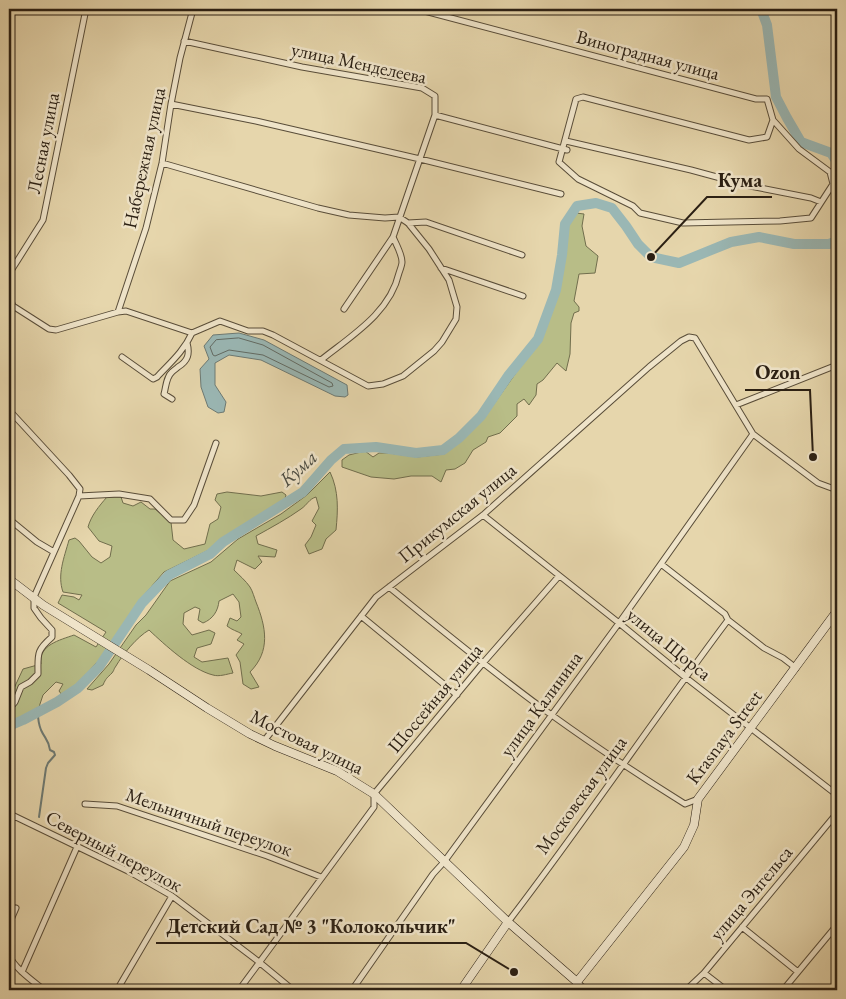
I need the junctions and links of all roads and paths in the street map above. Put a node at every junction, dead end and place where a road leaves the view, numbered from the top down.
1 (86, 9) edge
2 (193, 9) edge
3 (417, 9) edge
4 (184, 41) junction
5 (171, 104) junction
6 (435, 115) junction
7 (773, 120) junction
8 (566, 141) junction
9 (565, 150) junction
10 (420, 159) junction
11 (162, 162) junction
12 (560, 194) dead end
13 (821, 202) junction
14 (399, 217) junction
15 (408, 223) junction
16 (393, 236) junction
17 (522, 255) dead end
18 (441, 268) junction
19 (9, 274) edge
20 (9, 289) edge
21 (523, 296) dead end
22 (344, 308) dead end
23 (118, 312) junction
24 (192, 334) junction
25 (188, 343) junction
26 (122, 357) dead end
27 (321, 360) junction
28 (837, 365) edge
29 (172, 399) dead end
30 (736, 405) junction
31 (9, 410) edge
32 (753, 434) junction
33 (216, 443) dead end
34 (837, 490) edge
35 (79, 496) junction
36 (483, 515) junction
37 (9, 519) edge
38 (54, 552) junction
39 (661, 564) junction
40 (559, 576) junction
41 (9, 578) edge
42 (389, 587) junction
43 (34, 598) junction
44 (837, 611) edge
45 (361, 616) junction
46 (728, 620) junction
47 (619, 623) junction
48 (483, 663) junction
49 (796, 668) junction
50 (685, 677) junction
51 (457, 696) junction
52 (9, 708) edge
53 (552, 715) junction
54 (751, 728) junction
55 (264, 740) junction
56 (623, 765) junction
57 (374, 794) junction
58 (837, 795) edge
59 (698, 799) junction
60 (85, 804) dead end
61 (837, 813) edge
62 (9, 824) edge
63 (77, 847) junction
64 (444, 862) junction
65 (321, 877) junction
66 (172, 896) junction
67 (16, 908) dead end
68 (508, 922) junction
69 (9, 924) edge
70 (837, 925) edge
71 (742, 927) junction
72 (9, 955) edge
73 (259, 962) junction
74 (22, 972) junction
75 (798, 972) junction
76 (704, 973) junction
77 (577, 982) junction
78 (463, 987) edge
79 (44, 990) edge
80 (117, 990) edge
81 (238, 990) edge
82 (293, 990) edge
83 (352, 990) edge
84 (472, 990) edge
85 (586, 990) edge
86 (686, 990) edge
87 (726, 990) edge
88 (783, 990) edge

1 - 19 street, Лесная улица
2 - 4 street, Набережная улица
3 - 7 street, Виноградная улица
4 - 5 street, Набережная улица
4 - 6 street, улица Менделеева
5 - 10 street
5 - 11 street, Набережная улица
6 - 9 street
6 - 10 street
7 - 8 street
7 - 13 street
8 - 9 street
8 - 13 street
9 - 13 street
10 - 12 street
10 - 14 street
11 - 14 street
11 - 23 street, Набережная улица
14 - 15 street
14 - 16 street
15 - 17 street
15 - 18 street
16 - 22 street
16 - 27 street
18 - 21 street
18 - 27 street
20 - 23 street
23 - 24 street
24 - 25 street
24 - 27 street
25 - 26 street
25 - 29 street
28 - 30 street
30 - 32 street
30 - 36 street, Прикумская улица
31 - 35 street
32 - 34 street
32 - 39 street, улица Калинина
33 - 35 street
35 - 38 street
36 - 40 street, улица Щорса
36 - 42 street, Прикумская улица
37 - 38 street
38 - 43 street
39 - 46 street
39 - 47 street, улица Калинина
40 - 47 street, улица Щорса
40 - 48 street, Шоссейная улица
41 - 43 main road, Мостовая улица
42 - 45 street, Прикумская улица
42 - 48 street
43 - 52 street
43 - 55 main road, Мостовая улица
44 - 49 main road, Krasnaya Street
45 - 51 street
45 - 55 street, Прикумская улица
46 - 49 street
46 - 50 street, Московская улица
47 - 50 street, улица Щорса
47 - 53 street, улица Калинина
48 - 51 street, Шоссейная улица
48 - 53 street
49 - 54 main road, Krasnaya Street
50 - 54 street, улица Щорса
50 - 56 street, Московская улица
51 - 57 street, Шоссейная улица
53 - 56 street
53 - 64 street, улица Калинина
54 - 58 street, улица Щорса
54 - 59 main road, Krasnaya Street
55 - 57 main road, Мостовая улица
56 - 59 street
56 - 68 street, Московская улица
57 - 64 main road, Мостовая улица
57 - 65 street, Шоссейная улица
59 - 77 main road, Krasnaya Street
60 - 65 street, Мельничный переулок
61 - 71 street, улица Энгельса
62 - 63 street, Северный переулок
63 - 66 street, Северный переулок
63 - 74 street
64 - 68 main road, Мостовая улица
64 - 83 street, улица Калинина
65 - 73 street, Шоссейная улица
66 - 73 street, Северный переулок
66 - 80 street
67 - 69 street
68 - 77 main road, Мостовая улица
68 - 78 main road, Московская улица
70 - 75 street
71 - 75 street
71 - 76 street, улица Энгельса
72 - 74 street
73 - 81 street, Шоссейная улица
73 - 82 street, Северный переулок
74 - 79 street
75 - 88 street
76 - 86 street, улица Энгельса
76 - 87 street
77 - 85 street, Мостовая улица
78 - 84 street

